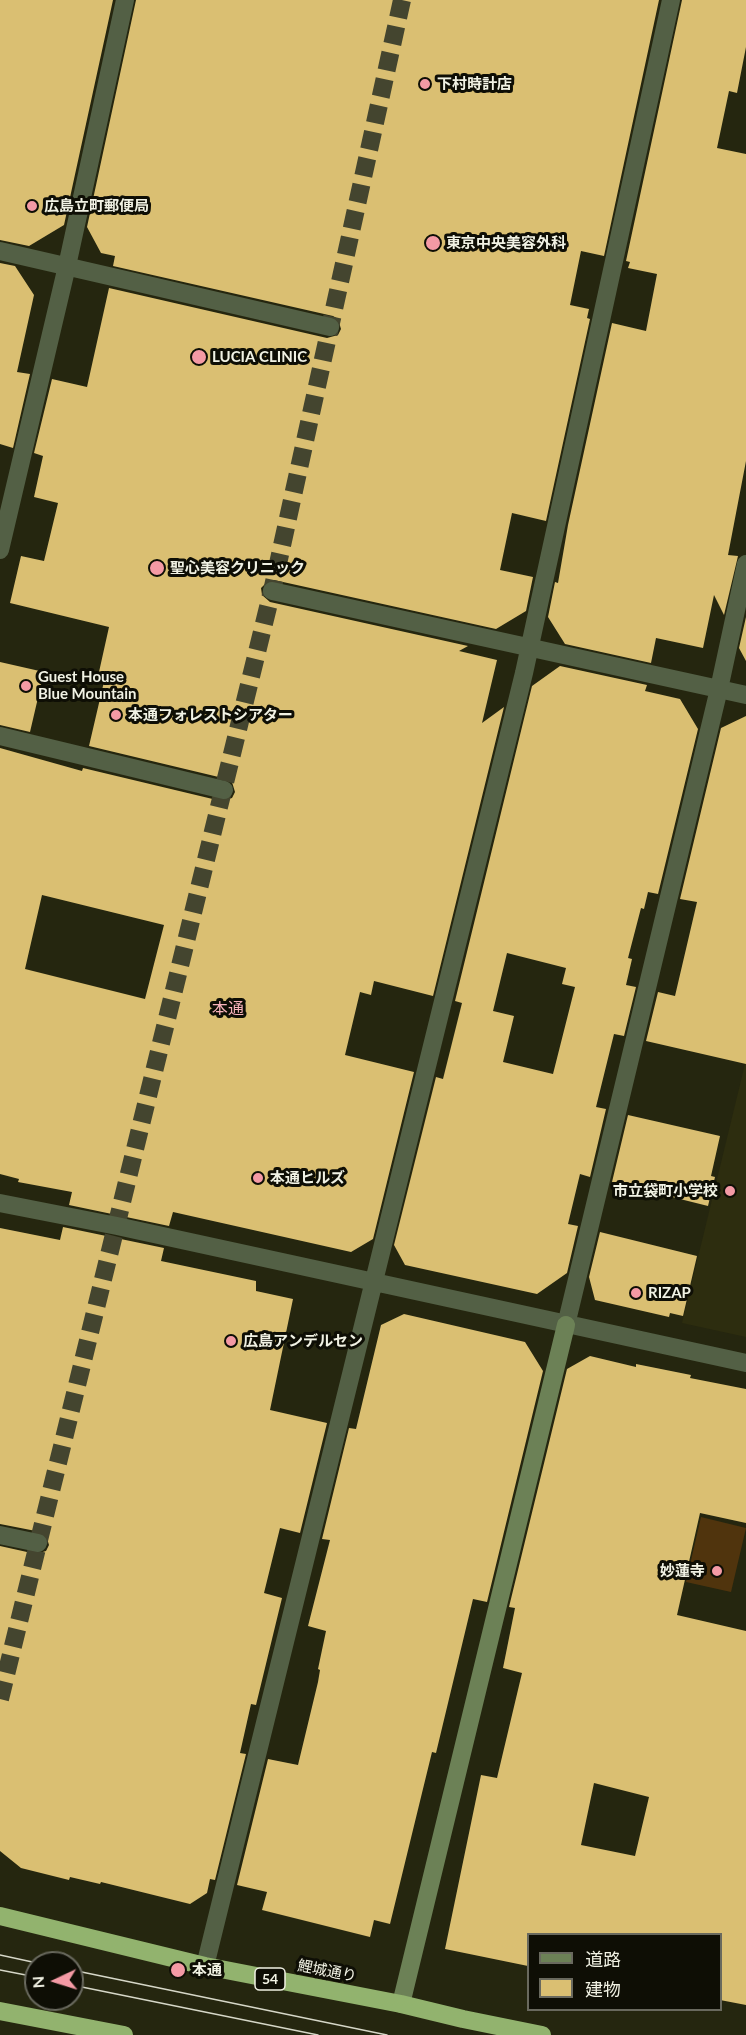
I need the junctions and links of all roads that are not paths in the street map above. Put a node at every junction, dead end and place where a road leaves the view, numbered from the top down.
1 (125, 0) edge
2 (671, 0) edge
3 (0, 251) edge
4 (67, 266) junction
5 (330, 327) dead end
6 (7, 487) edge
7 (0, 550) edge
8 (746, 564) edge
9 (272, 591) dead end
10 (530, 647) junction
11 (719, 689) junction
12 (746, 695) edge
13 (0, 736) edge
14 (224, 790) dead end
15 (0, 1203) edge
16 (374, 1283) junction
17 (566, 1324) junction
18 (746, 1363) edge
19 (0, 1535) edge
20 (38, 1543) dead end
21 (0, 1916) edge
22 (205, 1966) junction
23 (401, 2004) junction
24 (0, 2011) edge
25 (124, 2035) edge
26 (542, 2035) edge

1 - 4 street
2 - 10 street
3 - 4 street
4 - 5 street
4 - 6 street
6 - 7 street
8 - 11 street
9 - 10 street
10 - 11 street
10 - 16 street
11 - 12 street
11 - 17 street
13 - 14 street
15 - 16 street
16 - 17 street
16 - 22 street
17 - 18 street
17 - 23 street
19 - 20 street
21 - 22 highway, 鯉城通り / 54
22 - 23 highway, 鯉城通り / 54
23 - 26 highway, 鯉城通り / 54
24 - 25 highway

